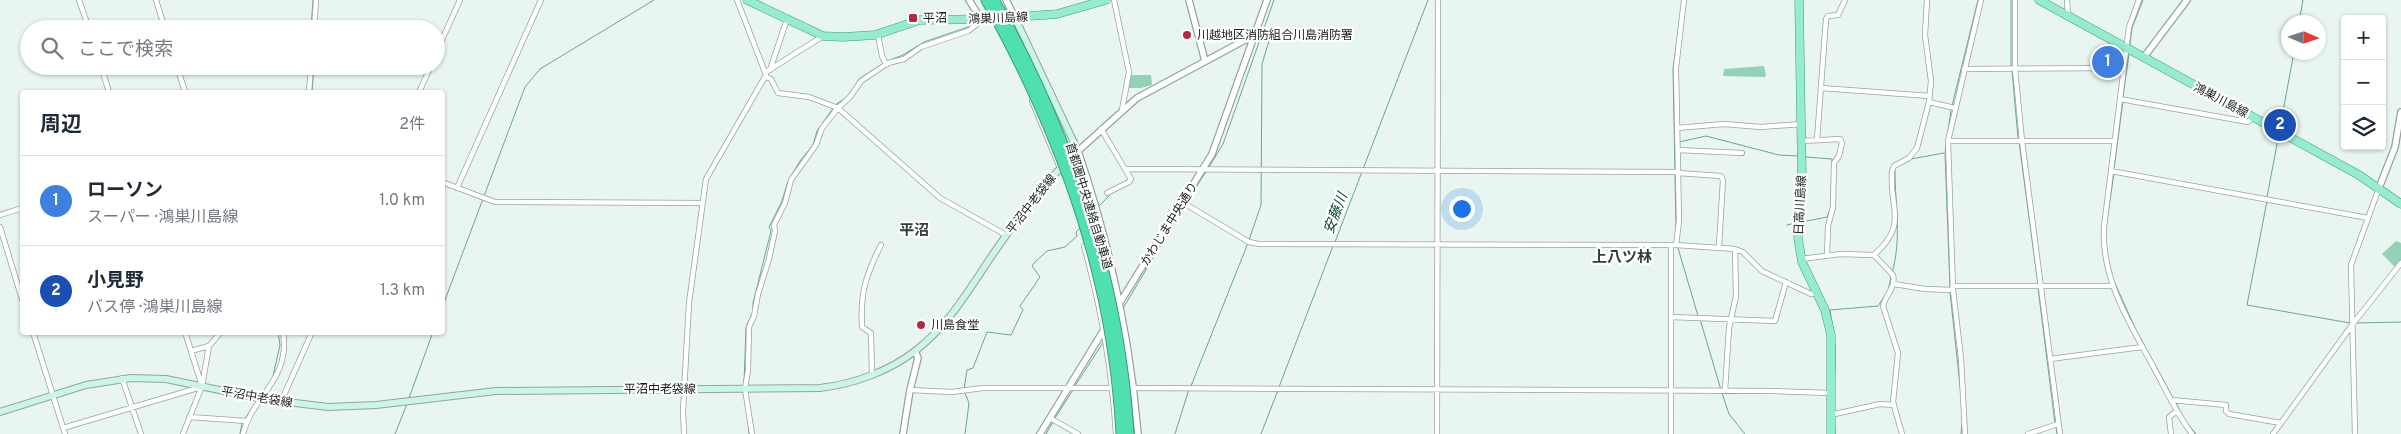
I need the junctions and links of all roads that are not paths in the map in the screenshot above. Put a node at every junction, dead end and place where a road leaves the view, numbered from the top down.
1 (79, 0) edge
2 (156, 0) edge
3 (316, 0) edge
4 (460, 0) edge
5 (540, 0) edge
6 (737, 0) edge
7 (747, 0) edge
8 (970, 0) edge
9 (986, 0) edge
10 (994, 0) edge
11 (1006, 0) edge
12 (1106, 0) edge
13 (1114, 0) edge
14 (1189, 0) edge
15 (1266, 0) edge
16 (1438, 0) edge
17 (1684, 0) edge
18 (1799, 0) edge
19 (1845, 0) edge
20 (1927, 0) edge
21 (1981, 0) edge
22 (2015, 0) edge
23 (2039, 0) edge
24 (2068, 0) edge
25 (2139, 0) edge
26 (2187, 0) edge
27 (1086, 3) edge
28 (996, 10) junction
29 (2068, 15) junction
30 (1015, 18) junction
31 (787, 19) junction
32 (979, 19) junction
33 (86, 20) edge
34 (162, 20) edge
35 (315, 20) edge
36 (445, 34) edge
37 (878, 34) junction
38 (823, 36) junction
39 (1254, 39) junction
40 (2127, 48) junction
41 (2144, 58) junction
42 (1206, 61) junction
43 (885, 64) junction
44 (2124, 68) junction
45 (1964, 69) junction
46 (2015, 69) junction
47 (767, 73) junction
48 (104, 75) edge
49 (180, 75) edge
50 (310, 75) edge
51 (427, 75) edge
52 (1821, 88) junction
53 (108, 90) edge
54 (184, 90) edge
55 (308, 90) edge
56 (420, 90) edge
57 (1051, 92) junction
58 (1930, 96) junction
59 (2120, 100) junction
60 (1929, 102) junction
61 (838, 108) junction
62 (1955, 108) junction
63 (1122, 110) junction
64 (2401, 112) edge
65 (2253, 117) junction
66 (1802, 124) junction
67 (1677, 128) junction
68 (1101, 129) junction
69 (1816, 140) junction
70 (1802, 141) junction
71 (1948, 141) junction
72 (2022, 141) junction
73 (2115, 141) junction
74 (2398, 148) edge
75 (1678, 150) junction
76 (1078, 151) junction
77 (1742, 153) dead end
78 (1060, 168) junction
79 (1126, 169) junction
80 (1202, 170) junction
81 (1438, 171) junction
82 (2111, 171) junction
83 (1678, 172) junction
84 (445, 183) edge
85 (457, 188) junction
86 (2379, 188) junction
87 (1108, 193) dead end
88 (1182, 202) junction
89 (702, 203) junction
90 (2401, 204) edge
91 (20, 209) edge
92 (0, 215) edge
93 (2368, 218) junction
94 (0, 226) edge
95 (1006, 236) junction
96 (1104, 242) junction
97 (881, 245) dead end
98 (1438, 245) junction
99 (1674, 245) junction
100 (1719, 246) junction
101 (1735, 249) junction
102 (1827, 255) junction
103 (1874, 255) junction
104 (1801, 258) junction
105 (2401, 263) edge
106 (1786, 282) junction
107 (1894, 284) junction
108 (2040, 285) junction
109 (2113, 286) junction
110 (1953, 288) junction
111 (20, 292) edge
112 (1817, 294) junction
113 (1120, 303) junction
114 (1671, 317) junction
115 (1731, 318) junction
116 (2352, 325) junction
117 (1102, 332) junction
118 (34, 335) edge
119 (186, 335) edge
120 (218, 335) edge
121 (283, 335) edge
122 (311, 335) edge
123 (209, 346) junction
124 (2142, 347) junction
125 (190, 351) junction
126 (915, 351) junction
127 (2050, 359) junction
128 (872, 375) junction
129 (122, 378) junction
130 (202, 386) junction
131 (1068, 388) junction
132 (1112, 388) junction
133 (1133, 388) junction
134 (685, 389) junction
135 (745, 389) junction
136 (910, 390) junction
137 (1437, 390) junction
138 (1671, 390) junction
139 (1725, 391) junction
140 (1830, 394) junction
141 (52, 395) junction
142 (263, 399) junction
143 (2171, 400) junction
144 (281, 402) junction
145 (1894, 405) junction
146 (132, 406) junction
147 (2178, 411) junction
148 (0, 412) edge
149 (1830, 415) junction
150 (189, 417) junction
151 (1050, 418) junction
152 (247, 421) junction
153 (2281, 423) junction
154 (2058, 424) junction
155 (63, 428) junction
156 (65, 434) edge
157 (141, 434) edge
158 (183, 434) edge
159 (244, 434) edge
160 (684, 434) edge
161 (752, 434) edge
162 (903, 434) edge
163 (1040, 434) edge
164 (1078, 434) edge
165 (1116, 434) edge
166 (1121, 434) edge
167 (1129, 434) edge
168 (1138, 434) edge
169 (1437, 434) edge
170 (1671, 434) edge
171 (1831, 434) edge
172 (1902, 434) edge
173 (1965, 434) edge
174 (2028, 434) edge
175 (2060, 434) edge
176 (2171, 434) edge
177 (2192, 434) edge
178 (2273, 434) edge
179 (2355, 434) edge

1 - 33 street
2 - 34 street
3 - 35 street
4 - 36 street
5 - 85 street
6 - 47 street
7 - 31 main road, 鴻巣川島線
8 - 32 street
9 - 28 highway, 首都圏中央連絡自動車道
10 - 28 highway, 首都圏中央連絡自動車道
11 - 30 street
12 - 27 main road, 鴻巣川島線
13 - 63 street
14 - 42 street
15 - 39 street, かわじま中央通り
16 - 81 street
17 - 67 street
18 - 66 main road, 日高川島線
19 - 52 street
20 - 58 street
21 - 45 street
22 - 46 street
23 - 29 main road, 鴻巣川島線
24 - 29 street
25 - 40 street
26 - 41 street
27 - 30 main road, 鴻巣川島線
28 - 166 highway, 首都圏中央連絡自動車道, bridge
28 - 167 highway, 首都圏中央連絡自動車道, bridge
29 - 40 main road, 鴻巣川島線
30 - 32 main road, 鴻巣川島線
30 - 57 main road
31 - 38 main road, 鴻巣川島線
31 - 47 street
32 - 37 main road, 鴻巣川島線
32 - 43 street
37 - 38 main road, 鴻巣川島線
37 - 43 street
38 - 47 street
39 - 42 street
39 - 80 street, かわじま中央通り
40 - 41 main road, 鴻巣川島線
40 - 44 street
41 - 65 main road, 鴻巣川島線
42 - 63 street
43 - 61 street
44 - 46 street
44 - 59 street
45 - 46 street
45 - 62 street
46 - 72 street
47 - 61 street
47 - 89 street
48 - 53 street
49 - 54 street
50 - 55 street
51 - 56 street
52 - 58 street
52 - 69 street
57 - 76 main road
57 - 78 street
58 - 60 street
59 - 65 street
59 - 73 street
60 - 62 street
60 - 103 street
61 - 95 street
61 - 135 street
62 - 71 street
63 - 68 street
64 - 74 street
65 - 86 main road, 鴻巣川島線
66 - 67 street
66 - 70 main road, 日高川島線
67 - 75 street
68 - 76 street
68 - 79 street
69 - 70 street
69 - 102 street
70 - 104 main road, 日高川島線
71 - 72 street
71 - 110 street
72 - 73 street
72 - 108 street
73 - 82 street
74 - 86 street
75 - 77 street
75 - 83 street
76 - 78 main road, 平沼中老袋線
76 - 96 street
78 - 95 main road, 平沼中老袋線
79 - 80 street
79 - 87 street
80 - 81 street
80 - 88 street, かわじま中央通り
81 - 83 street
81 - 98 street
82 - 93 street
82 - 109 street
83 - 99 street
83 - 100 street
84 - 85 street
85 - 89 street
86 - 90 main road, 鴻巣川島線
86 - 93 street
88 - 98 street
88 - 113 street, かわじま中央通り
89 - 134 street
91 - 92 street
93 - 116 street
94 - 111 street
95 - 126 main road, 平沼中老袋線
96 - 113 street
96 - 117 street
97 - 128 street
98 - 99 street
98 - 137 street
99 - 100 street
99 - 114 street
100 - 101 street
101 - 106 street
101 - 115 street
102 - 103 street
102 - 104 street
103 - 107 street
104 - 112 main road, 日高川島線
105 - 116 street
106 - 112 street
106 - 115 street
107 - 110 street
107 - 145 street
108 - 109 street
108 - 110 street
108 - 127 street
109 - 124 street
110 - 173 street
112 - 140 main road, 日高川島線
113 - 117 street, かわじま中央通り
113 - 133 street
114 - 115 street
114 - 138 street
115 - 139 street
116 - 153 street
116 - 179 street
117 - 131 street, かわじま中央通り
117 - 132 street
118 - 141 street
119 - 125 street
120 - 123 street
121 - 142 street
122 - 144 street
123 - 125 street
123 - 130 street
124 - 127 street
124 - 143 street
125 - 130 street
126 - 128 main road, 平沼中老袋線
126 - 136 street
127 - 154 street
128 - 135 main road, 平沼中老袋線
129 - 130 main road, 平沼中老袋線
129 - 141 main road, 平沼中老袋線
129 - 146 street
130 - 142 main road, 平沼中老袋線
130 - 146 street
130 - 150 street
131 - 132 street
131 - 136 street
131 - 151 street, かわじま中央通り
132 - 165 street
133 - 137 street
133 - 168 street
134 - 135 main road, 平沼中老袋線
134 - 144 main road, 平沼中老袋線
134 - 160 street
135 - 161 street
136 - 162 street
137 - 138 street
137 - 169 street
138 - 139 street
138 - 170 street
139 - 140 street
140 - 149 main road, 日高川島線
141 - 148 main road, 平沼中老袋線
141 - 155 street
142 - 144 main road, 平沼中老袋線
142 - 152 street
143 - 147 street
143 - 153 street
145 - 149 street
145 - 172 street
146 - 155 street
146 - 157 street
147 - 176 street
147 - 177 street
149 - 171 main road, 日高川島線
150 - 152 street
150 - 158 street
151 - 163 street, かわじま中央通り
151 - 164 street
152 - 159 street
153 - 178 street
154 - 174 street
154 - 175 street
155 - 156 street

